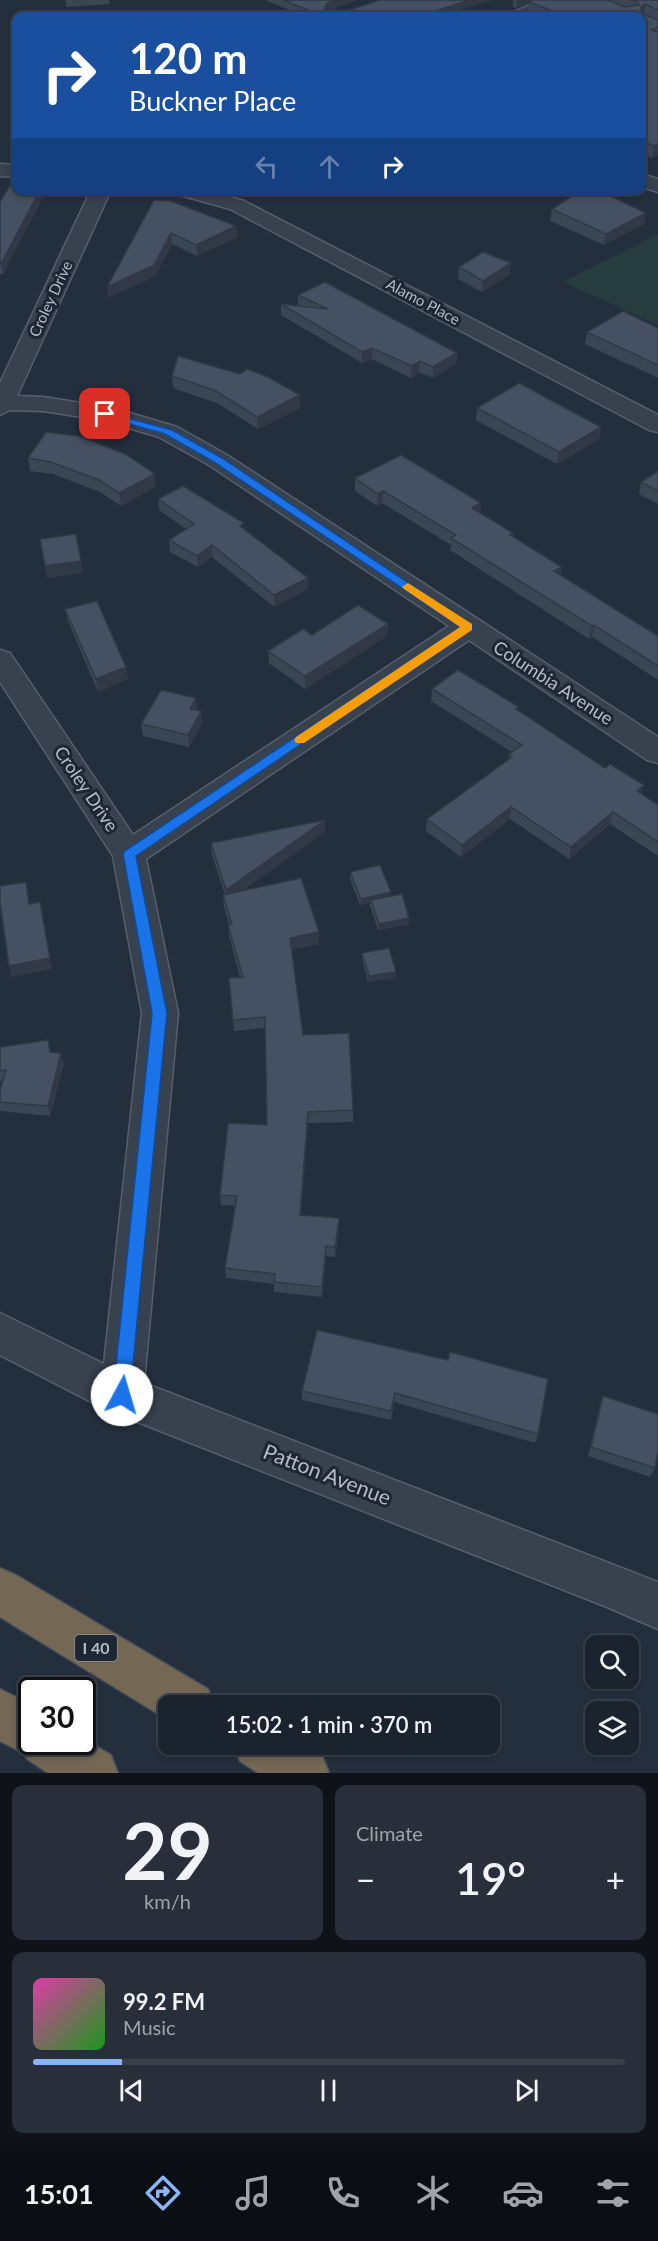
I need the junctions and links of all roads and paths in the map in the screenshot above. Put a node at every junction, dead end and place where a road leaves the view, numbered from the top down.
1 (551, 0) edge
2 (518, 12) edge
3 (99, 195) edge
4 (201, 195) edge
5 (1, 406) edge
6 (658, 425) edge
7 (468, 627) junction
8 (0, 660) edge
9 (658, 752) edge
10 (129, 854) junction
11 (0, 1333) edge
12 (122, 1395) junction
13 (0, 1592) edge
14 (658, 1606) edge
15 (173, 1695) edge
16 (0, 1713) edge
17 (18, 1724) edge
18 (65, 1755) edge
19 (275, 1755) edge
20 (93, 1773) edge
21 (304, 1773) edge

1 - 2 lane
3 - 5 street, Croley Drive
4 - 6 street, Alamo Place
5 - 7 street, Columbia Avenue
7 - 9 street, Columbia Avenue
7 - 10 street
8 - 10 street, Croley Drive
10 - 12 street, Croley Drive
11 - 12 street, Patton Avenue
12 - 14 street, Patton Avenue
13 - 15 highway, I 40
16 - 17 highway
18 - 20 highway
19 - 21 highway

